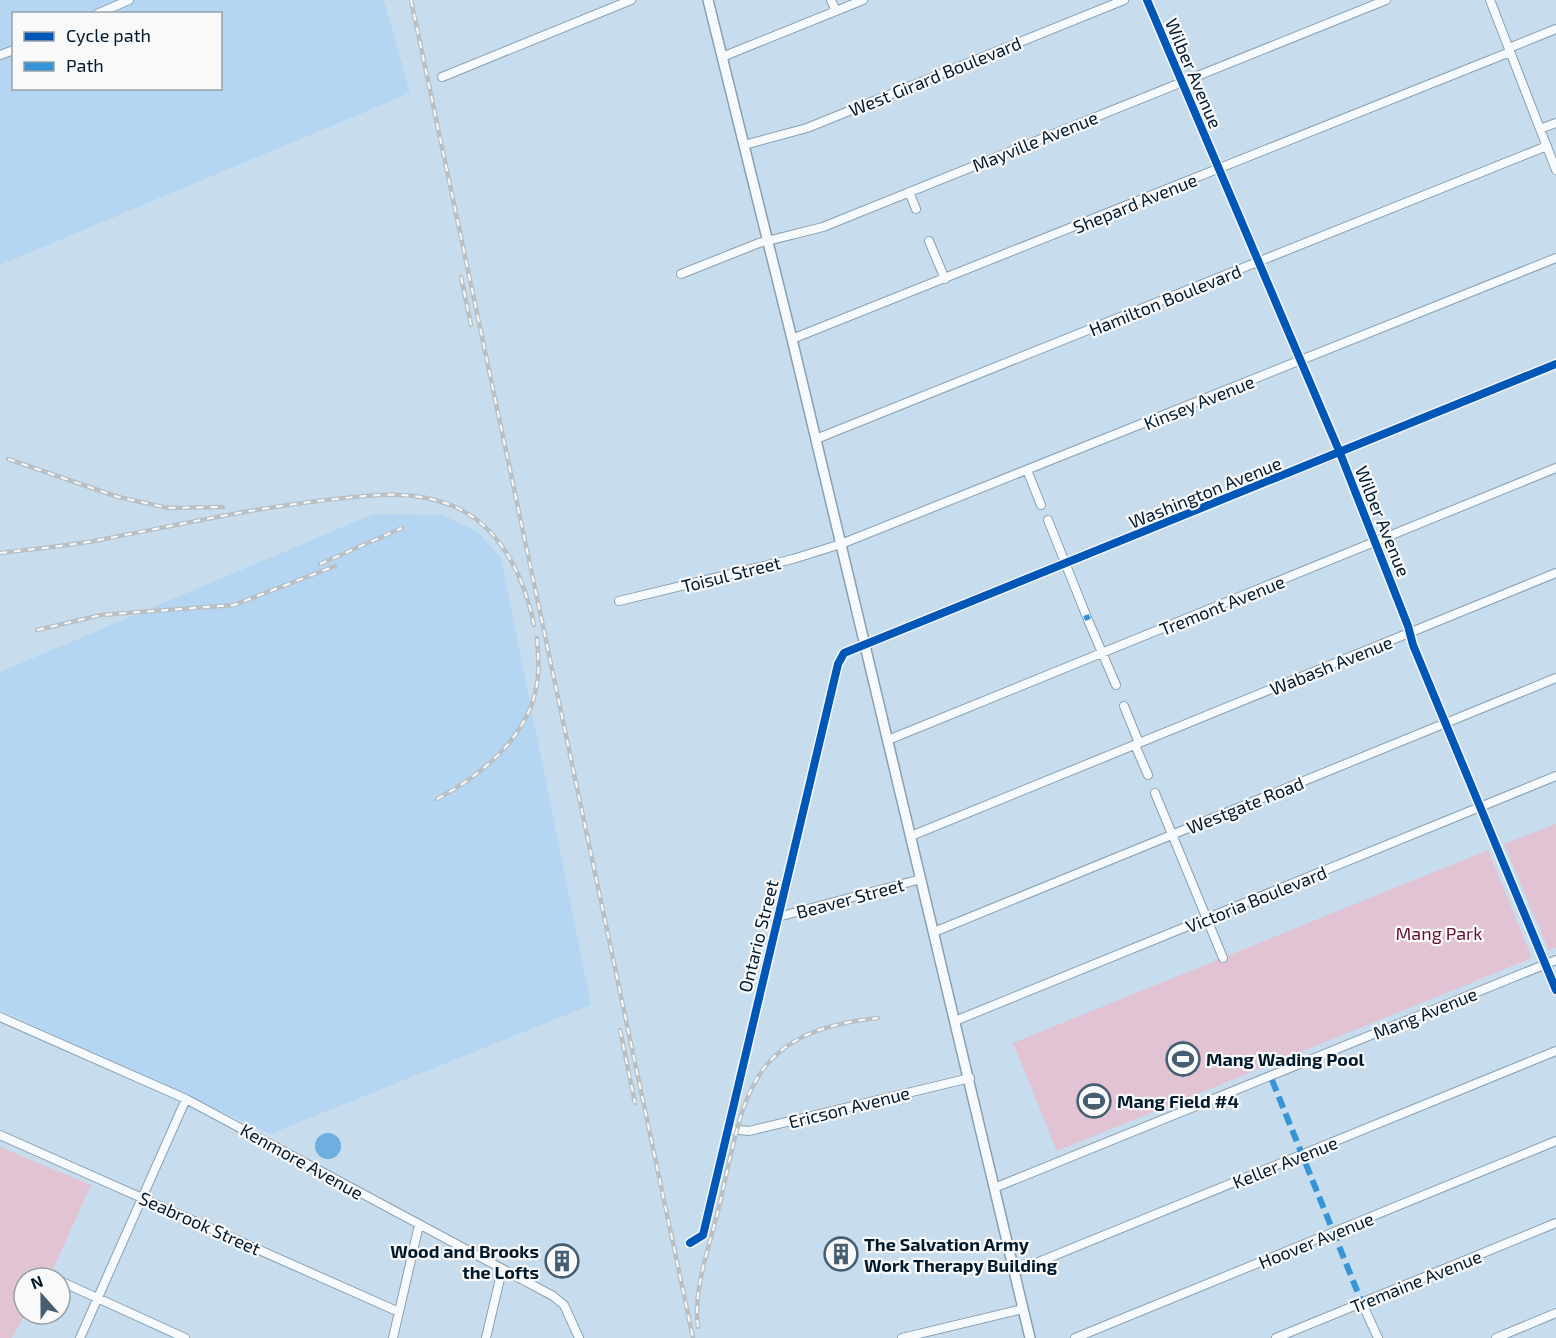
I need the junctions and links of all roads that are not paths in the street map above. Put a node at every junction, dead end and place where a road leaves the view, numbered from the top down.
1 (129, 0) edge
2 (631, 0) edge
3 (708, 0) edge
4 (831, 0) edge
5 (863, 0) edge
6 (1124, 0) edge
7 (1147, 0) edge
8 (1386, 0) edge
9 (1490, 0) edge
10 (836, 11) junction
11 (102, 12) edge
12 (1556, 29) edge
13 (1510, 50) junction
14 (722, 57) junction
15 (442, 77) dead end
16 (1181, 82) junction
17 (1556, 123) edge
18 (1540, 129) junction
19 (744, 145) junction
20 (1547, 146) junction
21 (1219, 169) junction
22 (1556, 170) edge
23 (909, 192) junction
24 (916, 209) dead end
25 (768, 241) junction
26 (929, 241) dead end
27 (1556, 258) edge
28 (1258, 262) junction
29 (681, 274) dead end
30 (945, 279) junction
31 (792, 339) junction
32 (1300, 361) junction
33 (1556, 364) edge
34 (816, 439) junction
35 (1340, 453) junction
36 (1556, 468) edge
37 (1027, 470) junction
38 (1041, 505) dead end
39 (1048, 520) dead end
40 (1375, 543) junction
41 (842, 544) junction
42 (1066, 564) junction
43 (1556, 573) edge
44 (619, 601) dead end
45 (1410, 633) junction
46 (866, 645) junction
47 (1103, 653) junction
48 (1556, 678) edge
49 (1116, 685) dead end
50 (1124, 706) dead end
51 (1445, 723) junction
52 (888, 740) junction
53 (1137, 744) junction
54 (1148, 775) dead end
55 (1556, 777) edge
56 (1155, 793) dead end
57 (1480, 808) junction
58 (1173, 835) junction
59 (911, 836) junction
60 (921, 879) junction
61 (778, 917) junction
62 (1207, 919) junction
63 (934, 932) junction
64 (1223, 958) dead end
65 (1556, 960) edge
66 (1545, 964) junction
67 (1556, 990) edge
68 (0, 1017) edge
69 (956, 1021) junction
70 (1556, 1051) edge
71 (970, 1078) junction
72 (186, 1099) junction
73 (728, 1129) junction
74 (0, 1135) edge
75 (1556, 1142) edge
76 (994, 1188) junction
77 (143, 1198) junction
78 (1556, 1223) edge
79 (418, 1225) junction
80 (690, 1243) dead end
81 (502, 1270) junction
82 (1014, 1272) junction
83 (72, 1286) edge
84 (98, 1298) junction
85 (1362, 1303) junction
86 (1023, 1309) junction
87 (399, 1312) junction
88 (1556, 1313) edge
89 (80, 1338) edge
90 (185, 1338) edge
91 (393, 1338) edge
92 (486, 1338) edge
93 (579, 1338) edge
94 (902, 1338) edge
95 (1030, 1338) edge
96 (1075, 1338) edge
97 (1276, 1338) edge
98 (1378, 1338) edge
99 (1496, 1338) edge

1 - 11 street
2 - 15 street
3 - 14 main road
4 - 10 street
5 - 10 street
6 - 19 street, West Girard Boulevard
7 - 16 street, Wilber Avenue
8 - 16 street, Mayville Avenue
9 - 13 street
10 - 14 street
12 - 13 street, Shepard Avenue
13 - 18 street
13 - 21 street, Shepard Avenue
14 - 19 main road
16 - 21 street, Wilber Avenue
16 - 23 street, Mayville Avenue
17 - 18 street
18 - 20 street
19 - 25 main road
20 - 22 street
20 - 28 street, Hamilton Boulevard
21 - 28 street, Wilber Avenue
21 - 30 street, Shepard Avenue
23 - 24 street
23 - 25 street, Mayville Avenue
25 - 29 street, Mayville Avenue
25 - 31 main road
26 - 30 street
27 - 32 street, Kinsey Avenue
28 - 32 street, Wilber Avenue
28 - 34 street, Hamilton Boulevard
30 - 31 street, Shepard Avenue
31 - 34 main road
32 - 35 street, Wilber Avenue
32 - 37 street, Kinsey Avenue
33 - 35 street, Washington Avenue
34 - 41 main road
35 - 40 street, Wilber Avenue
35 - 42 street, Washington Avenue
36 - 40 street, Tremont Avenue
37 - 38 street
37 - 41 street, Kinsey Avenue
39 - 42 street
40 - 45 street, Wilber Avenue
40 - 47 street, Tremont Avenue
41 - 44 street, Toisul Street
41 - 46 main road
42 - 46 street, Washington Avenue
42 - 47 street
43 - 45 street, Wabash Avenue
45 - 51 street, Wilber Avenue
45 - 53 street, Wabash Avenue
46 - 52 main road
46 - 61 street, Ontario Street
47 - 49 street
47 - 52 street, Tremont Avenue
48 - 51 street, Westgate Road
50 - 53 street
51 - 57 street, Wilber Avenue
51 - 58 street, Westgate Road
52 - 59 main road
53 - 54 street
53 - 59 street, Wabash Avenue
55 - 57 street, Victoria Boulevard
56 - 58 street
57 - 62 street, Victoria Boulevard
57 - 66 street, Wilber Avenue
58 - 62 street
58 - 63 street, Westgate Road
59 - 60 main road
60 - 61 street, Beaver Street
60 - 63 main road
61 - 73 street, Ontario Street
62 - 64 street
62 - 69 street, Victoria Boulevard
63 - 69 main road
65 - 66 street, Mang Avenue
66 - 67 street, Wilber Avenue
66 - 76 street, Mang Avenue
68 - 72 street, Kenmore Avenue
69 - 71 main road
70 - 82 street, Keller Avenue
71 - 73 street, Ericson Avenue
71 - 76 main road
72 - 77 street
72 - 79 street, Kenmore Avenue
73 - 80 street, Ontario Street
74 - 77 street, Seabrook Street
75 - 96 street, Hoover Avenue
76 - 82 main road
77 - 84 street
77 - 87 street, Seabrook Street
78 - 85 street, Tremaine Avenue
79 - 81 street, Kenmore Avenue
79 - 87 street
81 - 92 street
81 - 93 street, Kenmore Avenue
82 - 86 main road
83 - 84 street
84 - 89 street
84 - 90 street
85 - 97 street, Tremaine Avenue
85 - 98 street
86 - 94 street
86 - 95 main road
87 - 91 street
88 - 99 street

